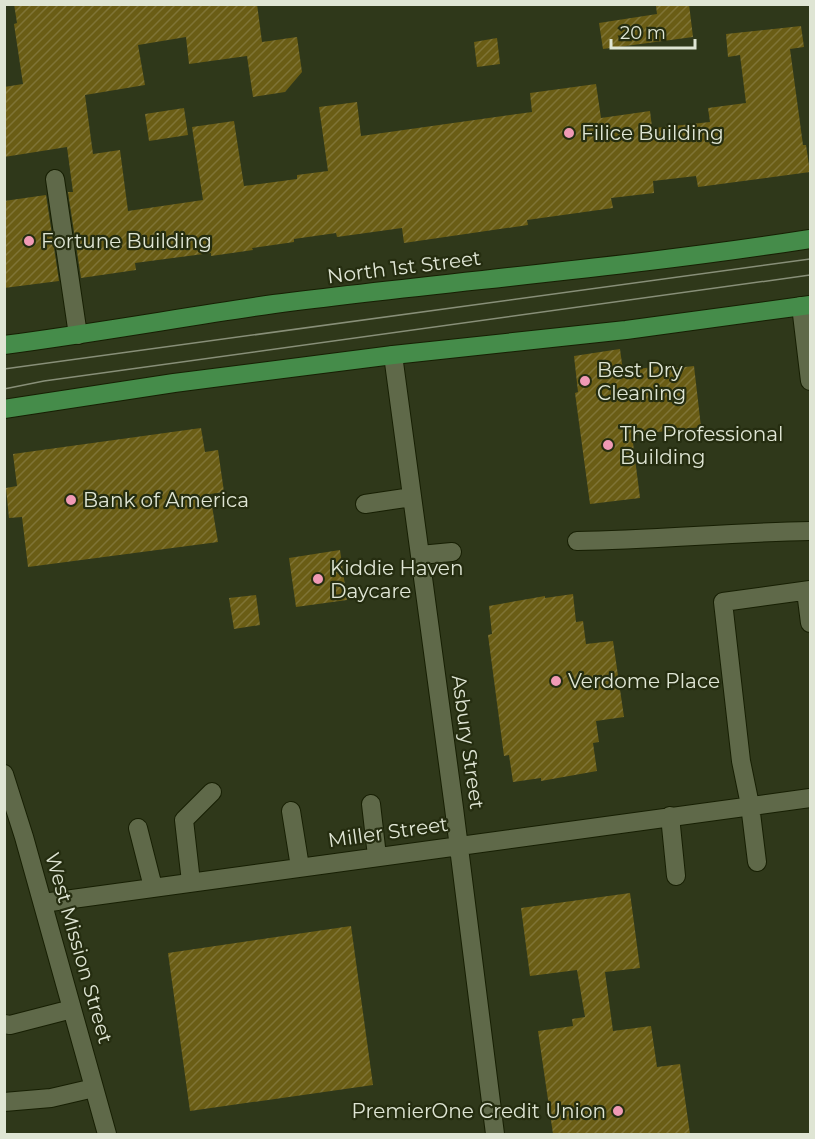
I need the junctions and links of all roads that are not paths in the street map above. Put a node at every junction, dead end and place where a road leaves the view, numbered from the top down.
1 (55, 179) dead end
2 (810, 239) edge
3 (806, 305) edge
4 (78, 336) junction
5 (4, 345) edge
6 (393, 355) junction
7 (810, 381) edge
8 (4, 409) edge
9 (412, 497) junction
10 (365, 504) dead end
11 (810, 531) edge
12 (577, 541) dead end
13 (452, 552) dead end
14 (420, 555) junction
15 (808, 590) edge
16 (810, 623) edge
17 (4, 774) edge
18 (212, 792) dead end
19 (810, 798) edge
20 (371, 804) dead end
21 (750, 806) junction
22 (291, 811) dead end
23 (670, 816) junction
24 (138, 828) dead end
25 (459, 845) junction
26 (377, 856) junction
27 (757, 862) dead end
28 (300, 867) junction
29 (676, 876) dead end
30 (191, 882) junction
31 (153, 887) junction
32 (43, 903) junction
33 (72, 1009) junction
34 (4, 1024) edge
35 (94, 1088) junction
36 (4, 1102) edge
37 (107, 1134) edge
38 (495, 1134) edge

1 - 4 street
2 - 4 main road, North 1st Street
3 - 6 main road
3 - 7 street
4 - 5 main road, North 1st Street
6 - 8 main road
6 - 9 street, Asbury Street
9 - 10 street
9 - 14 street, Asbury Street
11 - 12 street
13 - 14 street
14 - 25 street, Asbury Street
15 - 16 street
15 - 21 street
17 - 32 street, West Mission Street
18 - 30 street
19 - 21 street, Miller Street
20 - 26 street
21 - 23 street, Miller Street
21 - 27 street
22 - 28 street
23 - 25 street, Miller Street
23 - 29 street
24 - 31 street
25 - 26 street, Miller Street
25 - 38 street, Asbury Street
26 - 28 street, Miller Street
28 - 30 street, Miller Street
30 - 31 street, Miller Street
31 - 32 street, Miller Street
32 - 33 street, West Mission Street
33 - 34 street
33 - 35 street, West Mission Street
35 - 36 street
35 - 37 street, West Mission Street

